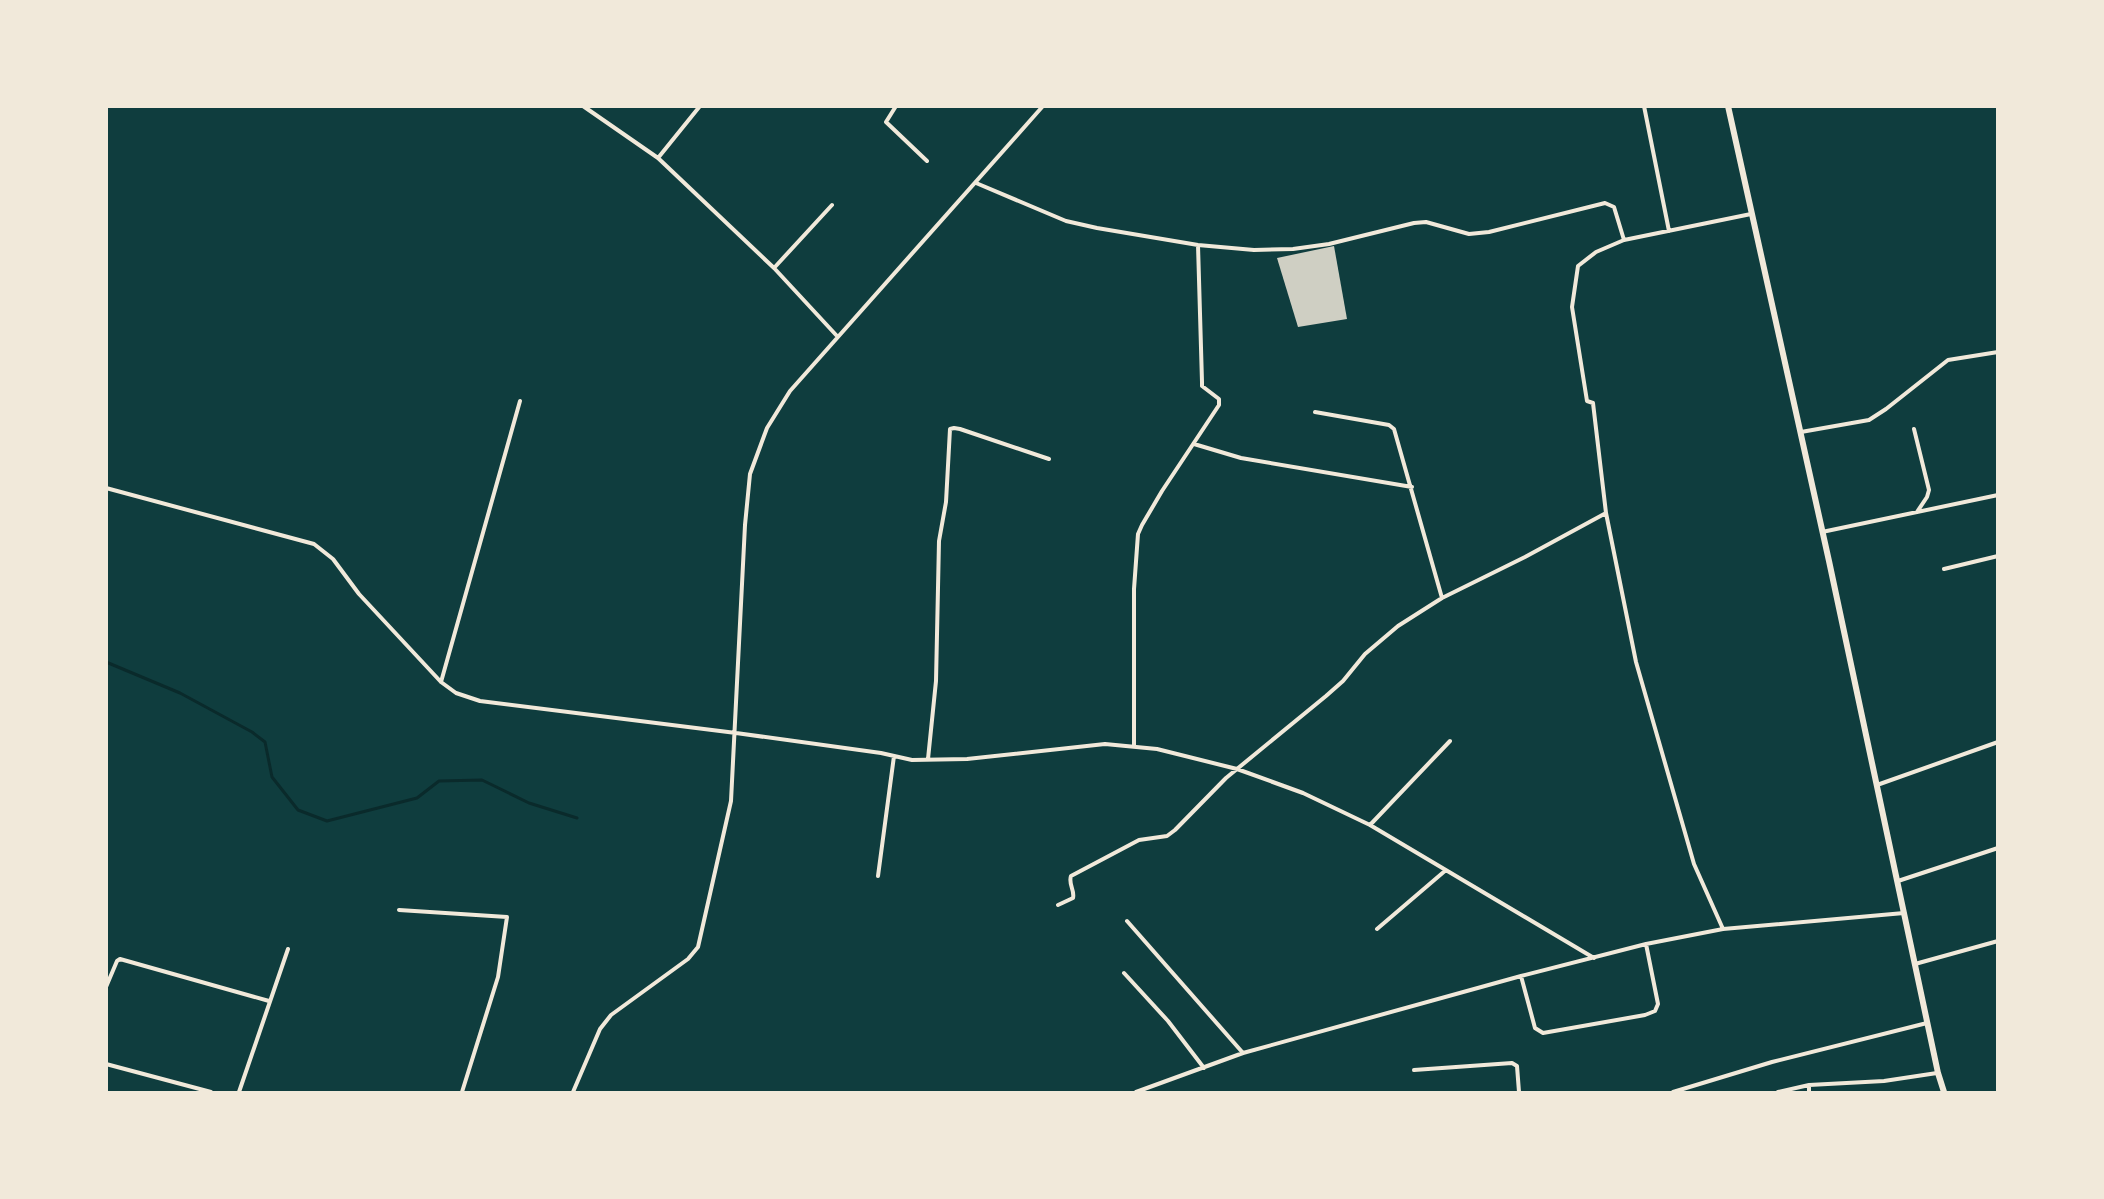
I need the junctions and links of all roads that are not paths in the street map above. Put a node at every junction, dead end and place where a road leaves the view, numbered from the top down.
1 (583, 106) edge
2 (700, 106) edge
3 (897, 106) edge
4 (1043, 106) edge
5 (1644, 106) edge
6 (1728, 106) edge
7 (658, 158) junction
8 (927, 161) dead end
9 (976, 183) junction
10 (832, 205) dead end
11 (1751, 214) junction
12 (1669, 231) junction
13 (1624, 240) junction
14 (1198, 245) junction
15 (774, 268) junction
16 (837, 336) junction
17 (1998, 352) edge
18 (520, 401) dead end
19 (1315, 412) dead end
20 (1914, 429) dead end
21 (1800, 432) junction
22 (1194, 444) junction
23 (1049, 459) dead end
24 (1412, 487) junction
25 (106, 488) edge
26 (1998, 495) edge
27 (1917, 512) junction
28 (1606, 513) junction
29 (1821, 532) junction
30 (1998, 556) edge
31 (1944, 569) dead end
32 (1442, 598) junction
33 (441, 682) junction
34 (736, 733) junction
35 (1450, 741) dead end
36 (1998, 742) edge
37 (1134, 746) junction
38 (894, 756) junction
39 (928, 759) junction
40 (1237, 769) junction
41 (1876, 786) junction
42 (1370, 825) junction
43 (1998, 849) edge
44 (1446, 870) junction
45 (878, 876) dead end
46 (1898, 881) junction
47 (1058, 905) dead end
48 (399, 910) dead end
49 (1904, 913) junction
50 (1126, 921) dead end
51 (1377, 929) dead end
52 (1723, 929) junction
53 (1998, 941) edge
54 (1646, 944) junction
55 (288, 949) dead end
56 (1594, 958) junction
57 (1916, 964) junction
58 (1125, 973) dead end
59 (1521, 976) junction
60 (106, 987) edge
61 (269, 1001) junction
62 (1928, 1023) junction
63 (1244, 1053) junction
64 (106, 1064) edge
65 (1204, 1068) junction
66 (1414, 1070) dead end
67 (1938, 1073) junction
68 (1809, 1085) junction
69 (211, 1092) edge
70 (239, 1092) edge
71 (462, 1092) edge
72 (573, 1092) edge
73 (1136, 1092) edge
74 (1519, 1092) edge
75 (1673, 1092) edge
76 (1778, 1092) edge
77 (1809, 1092) edge
78 (1944, 1092) edge

1 - 7 street
2 - 7 street
3 - 8 street
4 - 9 street
5 - 12 street
6 - 11 highway
7 - 15 street
9 - 14 street
9 - 16 street
10 - 15 street
11 - 12 street
11 - 21 highway
12 - 13 street
13 - 14 street
13 - 28 street
14 - 22 street
15 - 16 street
16 - 34 street
17 - 21 street
18 - 33 street
19 - 24 street
20 - 27 street
21 - 29 highway
22 - 24 street
22 - 37 street
23 - 39 street
24 - 32 street
25 - 33 street
26 - 27 street
27 - 29 street
28 - 32 street
28 - 52 street
29 - 41 highway
30 - 31 street
32 - 40 street
33 - 34 street
34 - 38 street
34 - 72 street
35 - 42 street
36 - 41 street
37 - 39 street
37 - 40 street
38 - 39 street
38 - 45 street
40 - 42 street
40 - 47 street
41 - 46 highway
42 - 44 street
43 - 46 street
44 - 51 street
44 - 56 street
46 - 49 highway
48 - 71 street
49 - 52 street
49 - 57 highway
50 - 63 street
52 - 54 street
53 - 57 street
54 - 56 street
54 - 59 street
55 - 61 street
56 - 59 street
57 - 62 highway
58 - 65 street
59 - 63 street
60 - 61 street
61 - 70 street
62 - 67 highway
62 - 75 street
63 - 65 street
64 - 69 street
65 - 73 street
66 - 74 street
67 - 68 street
67 - 78 highway
68 - 76 street
68 - 77 street

